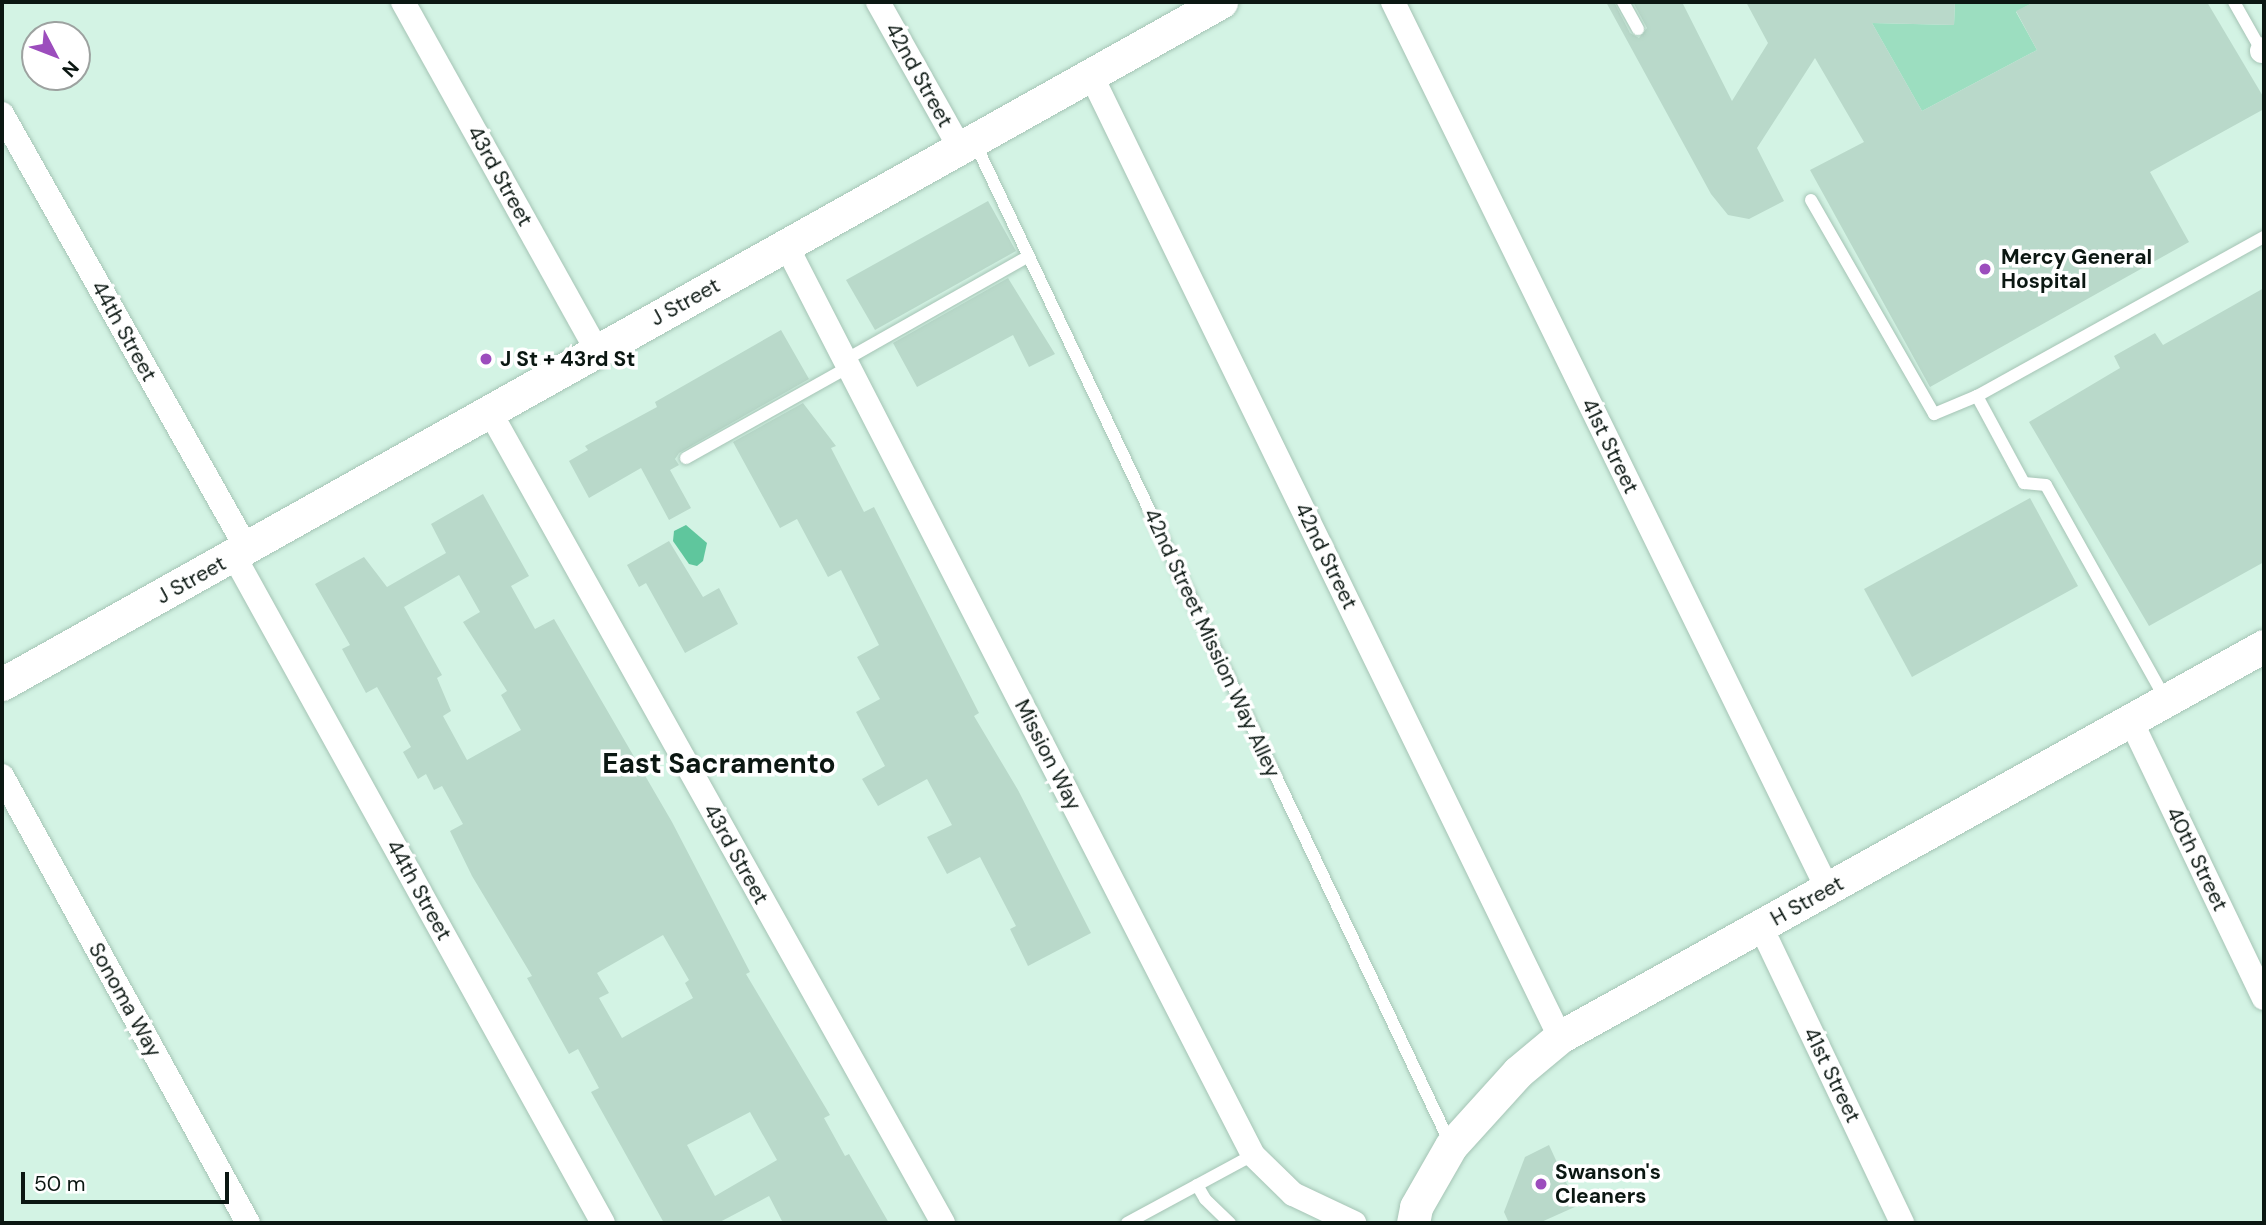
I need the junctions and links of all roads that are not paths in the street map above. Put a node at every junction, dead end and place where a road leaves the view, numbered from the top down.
1 (403, 2) edge
2 (878, 2) edge
3 (1221, 2) edge
4 (1392, 2) edge
5 (1623, 2) edge
6 (2234, 2) edge
7 (1638, 29) dead end
8 (2264, 52) edge
9 (1091, 75) junction
10 (2, 114) edge
11 (967, 144) junction
12 (1811, 200) dead end
13 (2264, 237) edge
14 (786, 245) junction
15 (1029, 256) junction
16 (597, 351) junction
17 (847, 363) junction
18 (1977, 396) junction
19 (490, 412) junction
20 (686, 458) dead end
21 (240, 552) junction
22 (2264, 646) edge
23 (2, 684) edge
24 (2167, 701) junction
25 (2131, 721) junction
26 (2, 776) edge
27 (1828, 890) junction
28 (1761, 927) junction
29 (2264, 998) edge
30 (1560, 1037) junction
31 (1451, 1146) junction
32 (1253, 1155) junction
33 (1197, 1185) junction
34 (248, 1223) edge
35 (603, 1223) edge
36 (943, 1223) edge
37 (1126, 1223) edge
38 (1230, 1223) edge
39 (1354, 1223) edge
40 (1413, 1223) edge
41 (1902, 1223) edge

1 - 16 street, 43rd Street
2 - 11 street, 42nd Street
3 - 9 main road, J Street
4 - 27 street, 41st Street
5 - 7 lane
6 - 8 lane
9 - 11 main road, J Street
9 - 30 street, 42nd Street
10 - 21 street, 44th Street
11 - 14 main road, J Street
11 - 15 lane, 42nd Street Mission Way Alley
12 - 18 lane
13 - 18 lane
14 - 16 main road, J Street
14 - 17 street, Mission Way
15 - 17 lane
15 - 31 lane, 42nd Street Mission Way Alley
16 - 19 main road, J Street
17 - 20 lane
17 - 32 street, Mission Way
18 - 24 lane
19 - 21 main road, J Street
19 - 36 street, 43rd Street
21 - 23 main road, J Street
21 - 35 street, 44th Street
22 - 24 main road, H Street
24 - 25 main road, H Street
25 - 27 main road, H Street
25 - 29 street, 40th Street
26 - 34 street, Sonoma Way
27 - 28 main road, H Street
28 - 30 main road, H Street
28 - 41 street, 41st Street
30 - 31 main road, H Street
31 - 40 main road, H Street
32 - 33 lane
32 - 39 street, Mission Way
33 - 37 lane
33 - 38 lane

